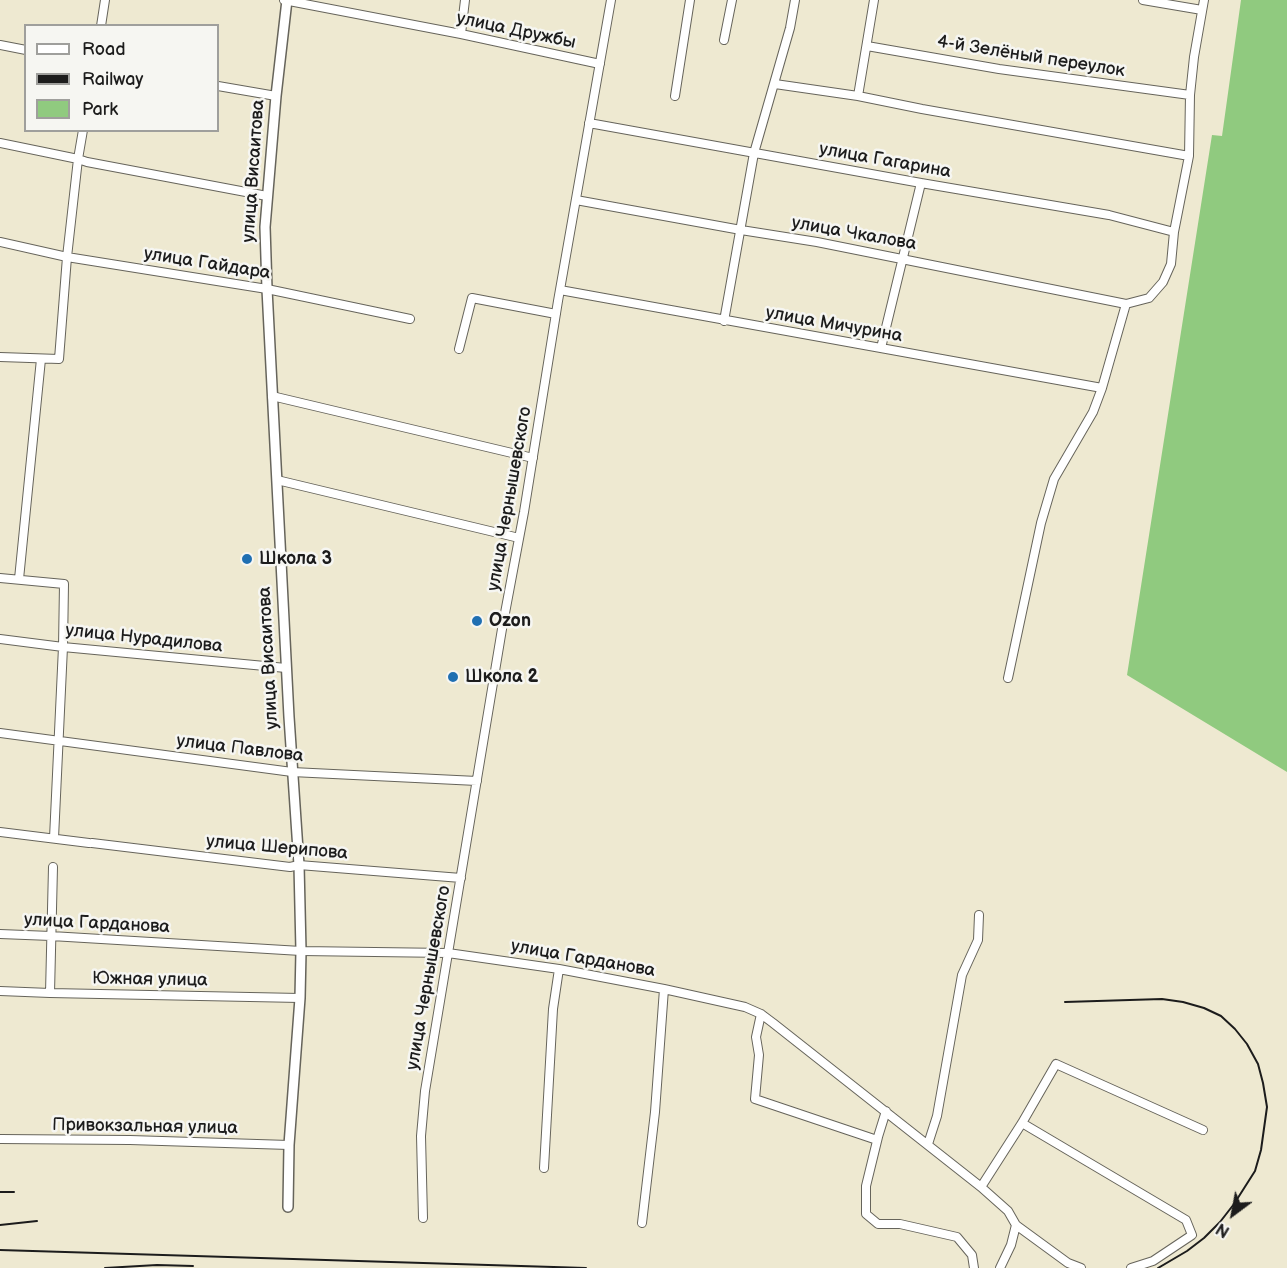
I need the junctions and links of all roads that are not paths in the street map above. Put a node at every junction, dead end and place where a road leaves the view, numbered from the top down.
1 (105, 0) edge
2 (286, 0) edge
3 (465, 0) edge
4 (611, 0) edge
5 (690, 0) edge
6 (732, 0) edge
7 (795, 0) edge
8 (874, 0) edge
9 (1143, 0) edge
10 (1204, 0) edge
11 (1202, 10) junction
12 (101, 24) edge
13 (461, 34) junction
14 (724, 40) dead end
15 (0, 45) edge
16 (867, 46) junction
17 (24, 50) edge
18 (600, 64) junction
19 (775, 84) junction
20 (219, 86) edge
21 (1190, 95) junction
22 (276, 96) junction
23 (675, 96) dead end
24 (858, 96) junction
25 (589, 123) junction
26 (83, 132) edge
27 (0, 142) edge
28 (754, 153) junction
29 (1190, 156) junction
30 (78, 159) junction
31 (921, 183) junction
32 (267, 196) junction
33 (576, 200) junction
34 (741, 230) junction
35 (1174, 232) junction
36 (0, 242) edge
37 (68, 257) junction
38 (902, 258) junction
39 (267, 289) junction
40 (560, 291) junction
41 (1126, 304) junction
42 (556, 314) junction
43 (410, 319) dead end
44 (724, 321) junction
45 (881, 348) junction
46 (459, 349) dead end
47 (0, 357) edge
48 (41, 359) junction
49 (1102, 388) junction
50 (273, 396) junction
51 (533, 458) junction
52 (277, 480) junction
53 (519, 538) junction
54 (0, 578) edge
55 (19, 579) junction
56 (0, 639) edge
57 (63, 647) junction
58 (286, 668) junction
59 (1008, 678) dead end
60 (0, 733) edge
61 (58, 740) junction
62 (292, 772) junction
63 (477, 781) junction
64 (0, 832) edge
65 (54, 838) junction
66 (299, 865) junction
67 (54, 867) dead end
68 (461, 878) junction
69 (979, 915) dead end
70 (0, 934) edge
71 (51, 936) junction
72 (301, 951) junction
73 (448, 953) junction
74 (559, 969) junction
75 (664, 988) junction
76 (0, 991) edge
77 (50, 993) junction
78 (300, 998) junction
79 (760, 1014) junction
80 (886, 1111) junction
81 (1022, 1124) junction
82 (1203, 1130) dead end
83 (878, 1137) junction
84 (0, 1139) edge
85 (928, 1144) junction
86 (289, 1145) junction
87 (544, 1168) dead end
88 (981, 1187) junction
89 (288, 1207) dead end
90 (423, 1218) dead end
91 (642, 1223) dead end
92 (1016, 1225) junction
93 (974, 1268) edge
94 (1000, 1268) edge
95 (1081, 1268) edge
96 (1131, 1268) edge

1 - 12 street
2 - 13 street, улица Дружбы
2 - 22 street, улица Висаитова
3 - 13 street
4 - 18 street, улица Чернышевского
5 - 23 street
6 - 14 street
7 - 19 street
8 - 16 street
9 - 11 street
10 - 11 street
11 - 21 street
13 - 18 street, улица Дружбы
15 - 17 street
16 - 21 street, 4-й Зелёный переулок
16 - 24 street
18 - 25 street, улица Чернышевского
19 - 24 street
19 - 28 street
20 - 22 street
21 - 29 street
22 - 32 street, улица Висаитова
24 - 29 street
25 - 28 street, улица Гагарина
25 - 33 street, улица Чернышевского
26 - 30 street
27 - 30 street
28 - 31 street, улица Гагарина
28 - 34 street
29 - 35 street
30 - 32 street
30 - 37 street
31 - 35 street, улица Гагарина
31 - 38 street
32 - 39 street, улица Висаитова
33 - 34 street, улица Чкалова
33 - 40 street, улица Чернышевского
34 - 38 street, улица Чкалова
34 - 44 street
35 - 41 street
36 - 37 street, улица Гайдара
37 - 39 street, улица Гайдара
37 - 48 street
38 - 41 street, улица Чкалова
38 - 45 street
39 - 43 street, улица Гайдара
39 - 50 street, улица Висаитова
40 - 42 street, улица Чернышевского
40 - 44 street, улица Мичурина
41 - 49 street
42 - 46 street
42 - 51 street, улица Чернышевского
44 - 45 street, улица Мичурина
45 - 49 street, улица Мичурина
47 - 48 street
48 - 55 street
49 - 59 street
50 - 51 street
50 - 52 street, улица Висаитова
51 - 53 street, улица Чернышевского
52 - 53 street
52 - 58 street, улица Висаитова
53 - 63 street, улица Чернышевского
54 - 55 street
55 - 57 street
56 - 57 street, улица Нурадилова
57 - 58 street, улица Нурадилова
57 - 61 street
58 - 62 street, улица Висаитова
60 - 61 street, улица Павлова
61 - 62 street, улица Павлова
61 - 65 street
62 - 63 street, улица Павлова
62 - 66 street, улица Висаитова
63 - 68 street, улица Чернышевского
64 - 65 street, улица Шерипова
65 - 66 street, улица Шерипова
66 - 68 street, улица Шерипова
66 - 72 street, улица Висаитова
67 - 71 street
68 - 73 street, улица Чернышевского
69 - 85 street
70 - 71 street, улица Гарданова
71 - 72 street, улица Гарданова
71 - 77 street
72 - 73 street, улица Гарданова
72 - 78 street, улица Висаитова
73 - 74 street, улица Гарданова
73 - 90 street, улица Чернышевского
74 - 75 street, улица Гарданова
74 - 87 street
75 - 79 street, улица Гарданова
75 - 91 street
76 - 77 street, Южная улица
77 - 78 street, Южная улица
78 - 86 street, улица Висаитова
79 - 80 street, улица Гарданова
79 - 83 street
80 - 83 street
80 - 85 street, улица Гарданова
81 - 82 street
81 - 88 street
81 - 96 street
83 - 93 street
84 - 86 street, Привокзальная улица
85 - 88 street, улица Гарданова
86 - 89 street, улица Висаитова
88 - 92 street, улица Гарданова
92 - 94 street
92 - 95 street, улица Гарданова

